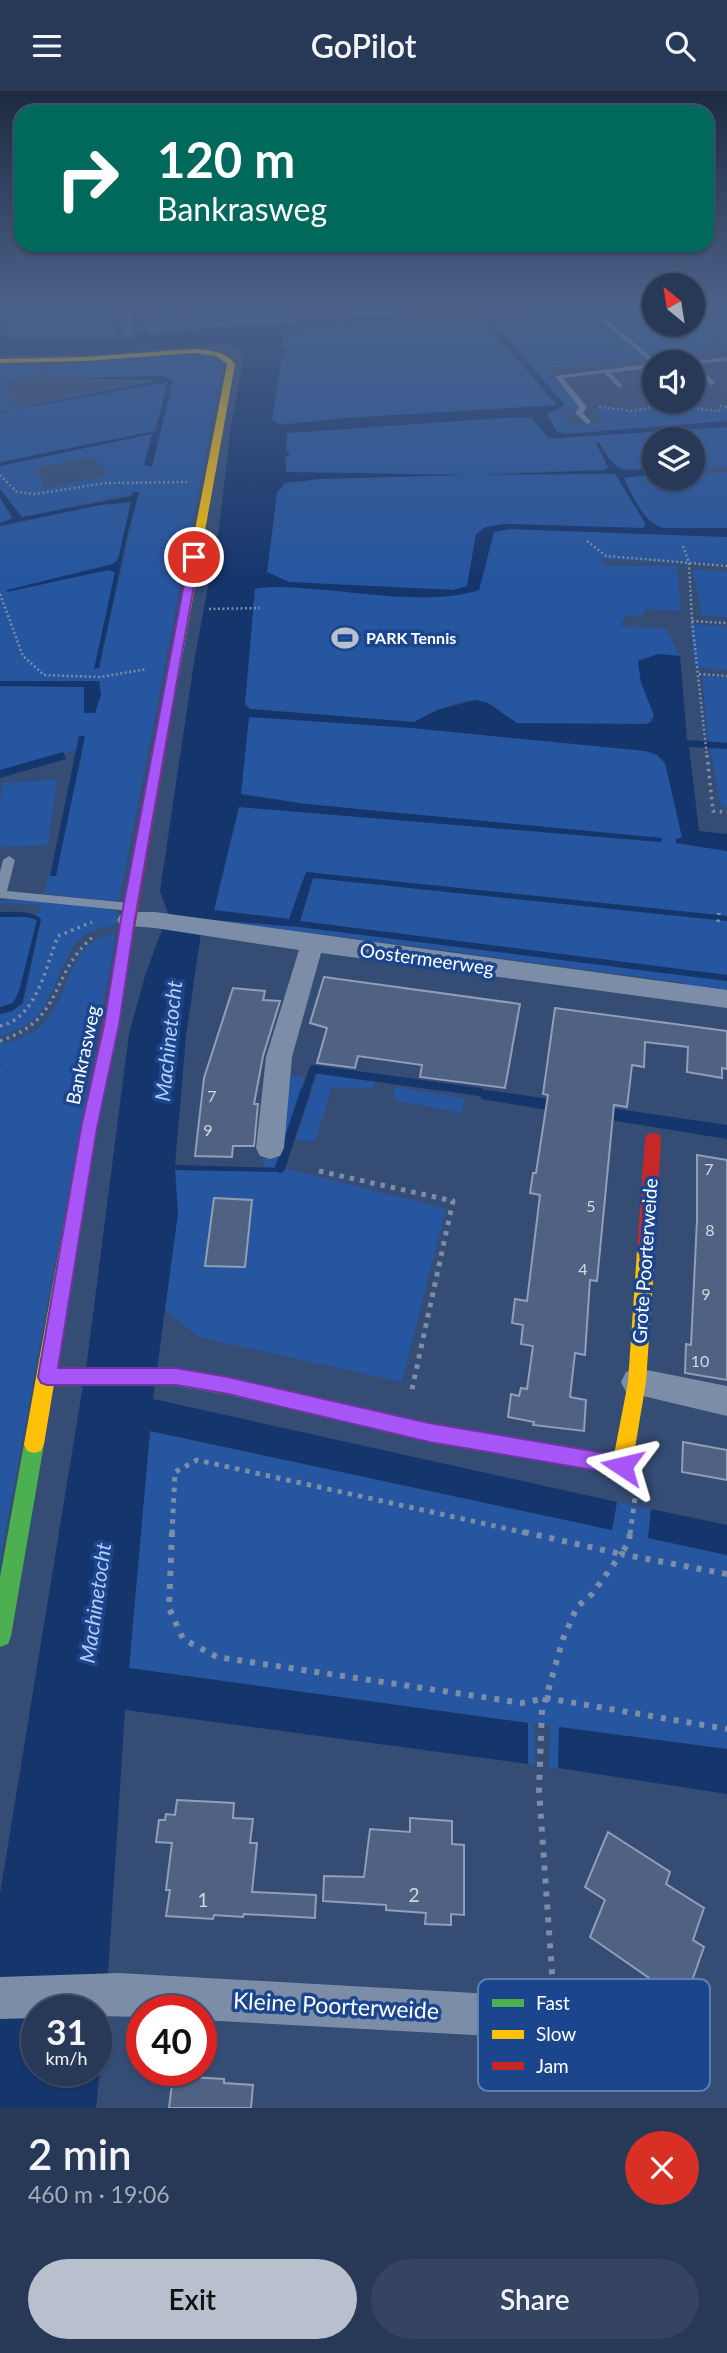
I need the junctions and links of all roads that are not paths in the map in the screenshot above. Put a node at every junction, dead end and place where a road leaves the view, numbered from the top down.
1 (225, 395) edge
2 (573, 395) edge
3 (587, 422) dead end
4 (9, 860) dead end
5 (0, 894) edge
6 (129, 913) junction
7 (312, 944) junction
8 (727, 999) edge
9 (653, 1139) dead end
10 (270, 1148) dead end
11 (47, 1377) junction
12 (637, 1382) junction
13 (727, 1401) edge
14 (0, 1636) edge
15 (0, 1998) edge
16 (478, 2014) edge

1 - 6 street, Bankrasweg
2 - 3 lane
4 - 5 lane
5 - 6 lane
6 - 7 street, Oostermeerweg
6 - 11 street, Bankrasweg
7 - 8 street, Oostermeerweg
7 - 10 street
9 - 12 street, Grote Poorterweide
11 - 12 street, Grote Poorterweide
11 - 14 street, Bankrasweg
12 - 13 street
15 - 16 street, Kleine Poorterweide

